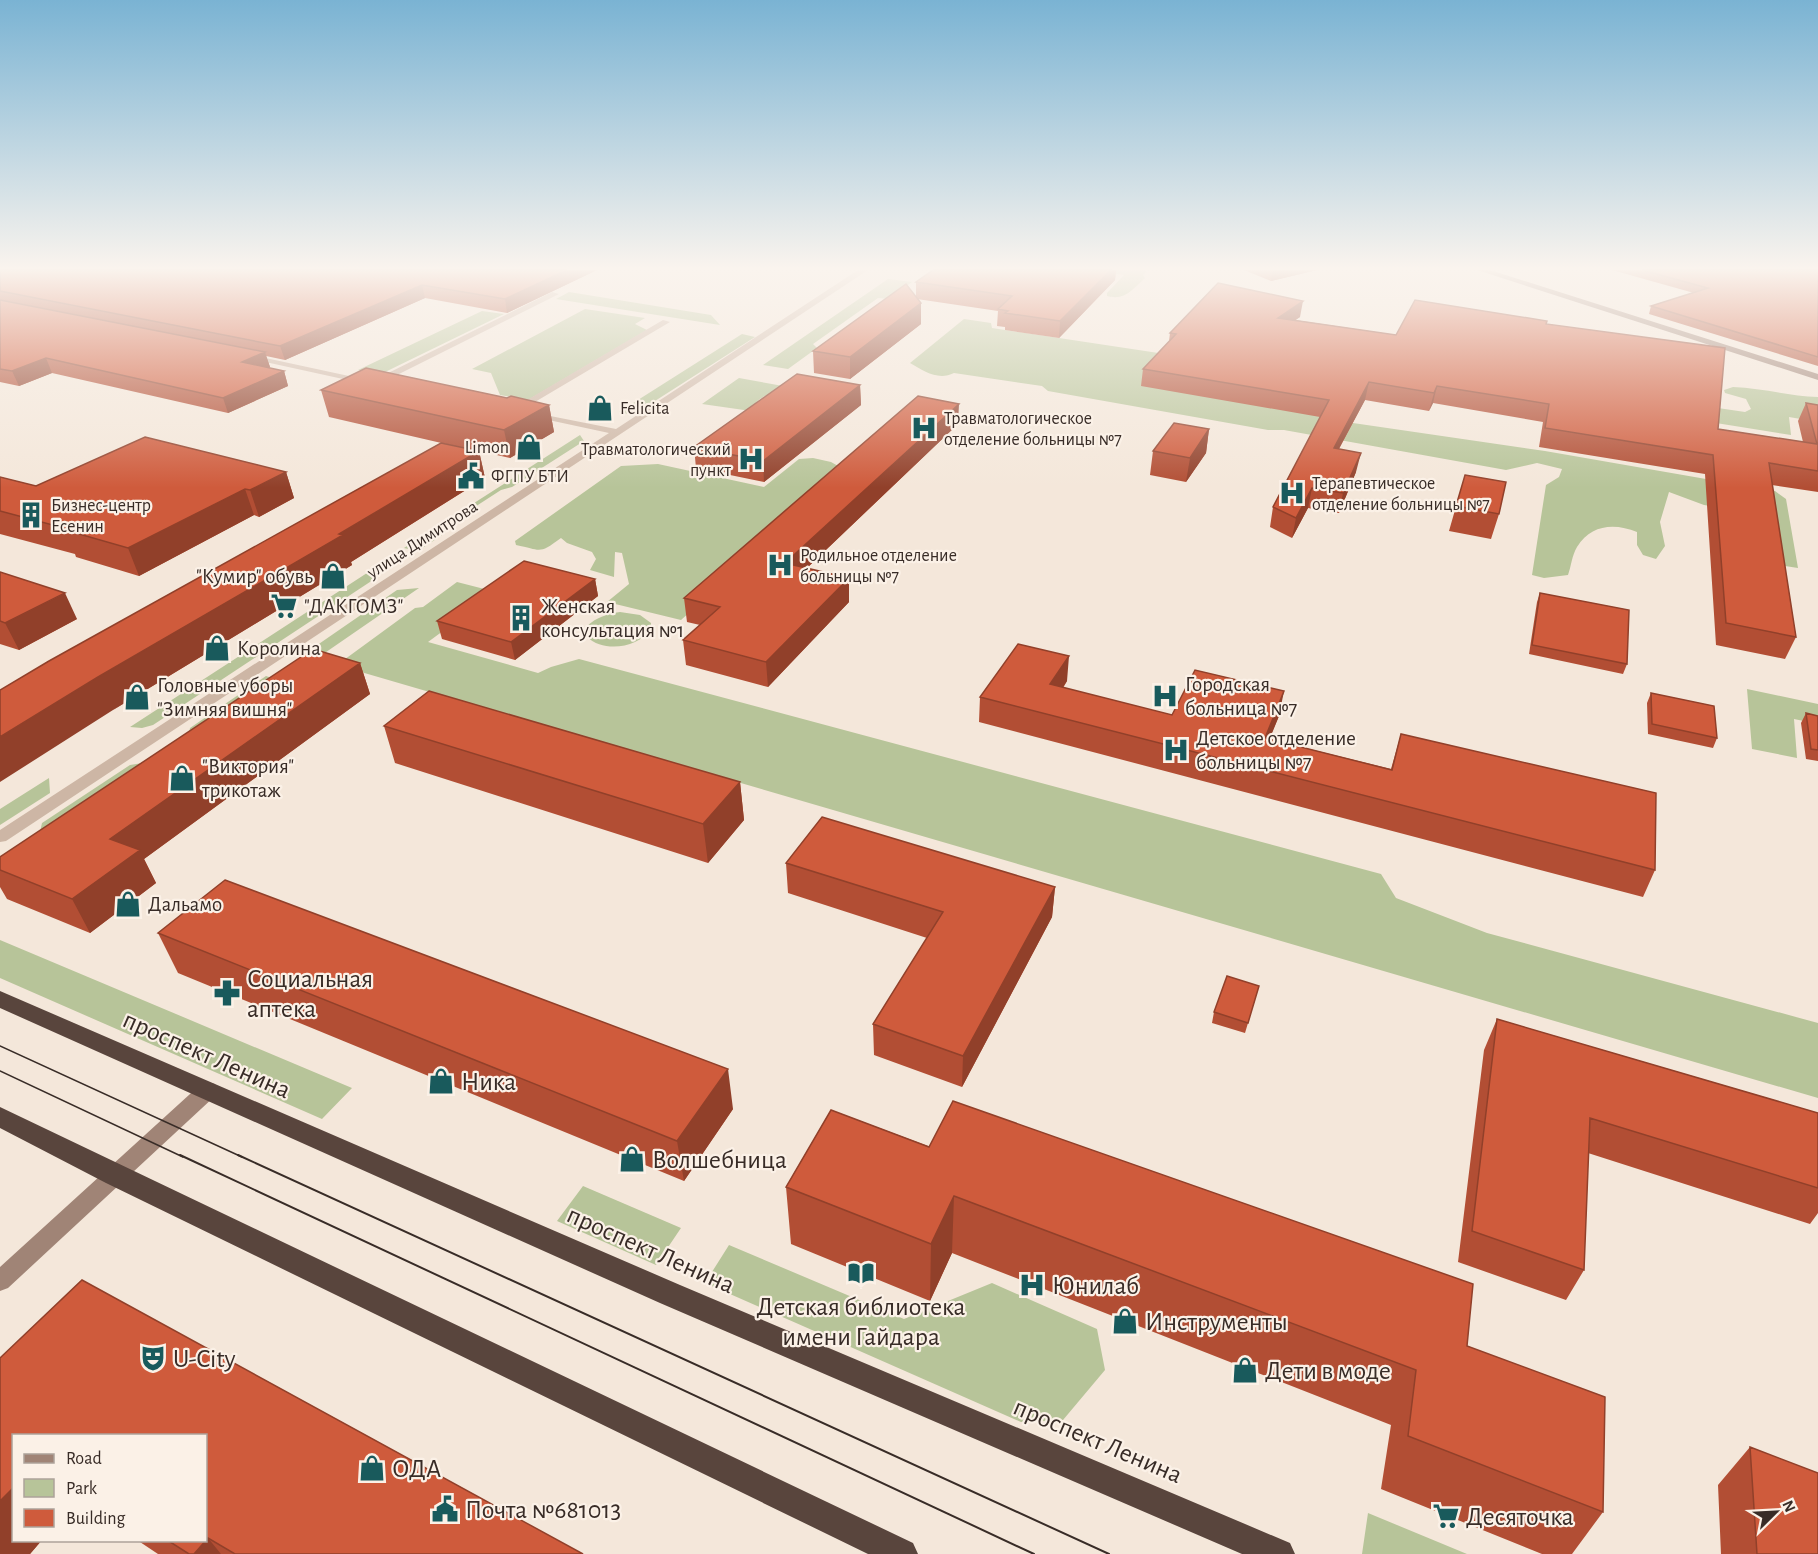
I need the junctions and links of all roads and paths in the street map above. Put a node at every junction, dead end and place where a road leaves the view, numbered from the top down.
1 (457, 343) edge
2 (630, 343) edge
3 (754, 343) edge
4 (1709, 343) edge
5 (241, 356) edge
6 (1818, 377) edge
7 (375, 383) junction
8 (387, 385) edge
9 (618, 432) junction
10 (0, 837) edge
11 (0, 999) edge
12 (208, 1090) junction
13 (0, 1117) edge
14 (115, 1175) junction
15 (0, 1281) edge
16 (902, 1554) edge
17 (1279, 1554) edge

1 - 7 street
2 - 9 street
3 - 9 street, улица Димитрова
4 - 6 street
5 - 7 street
7 - 8 street
9 - 10 street, улица Димитрова
11 - 12 highway, проспект Ленина
12 - 14 street
12 - 17 highway, проспект Ленина
13 - 14 highway
14 - 15 street
14 - 16 highway

